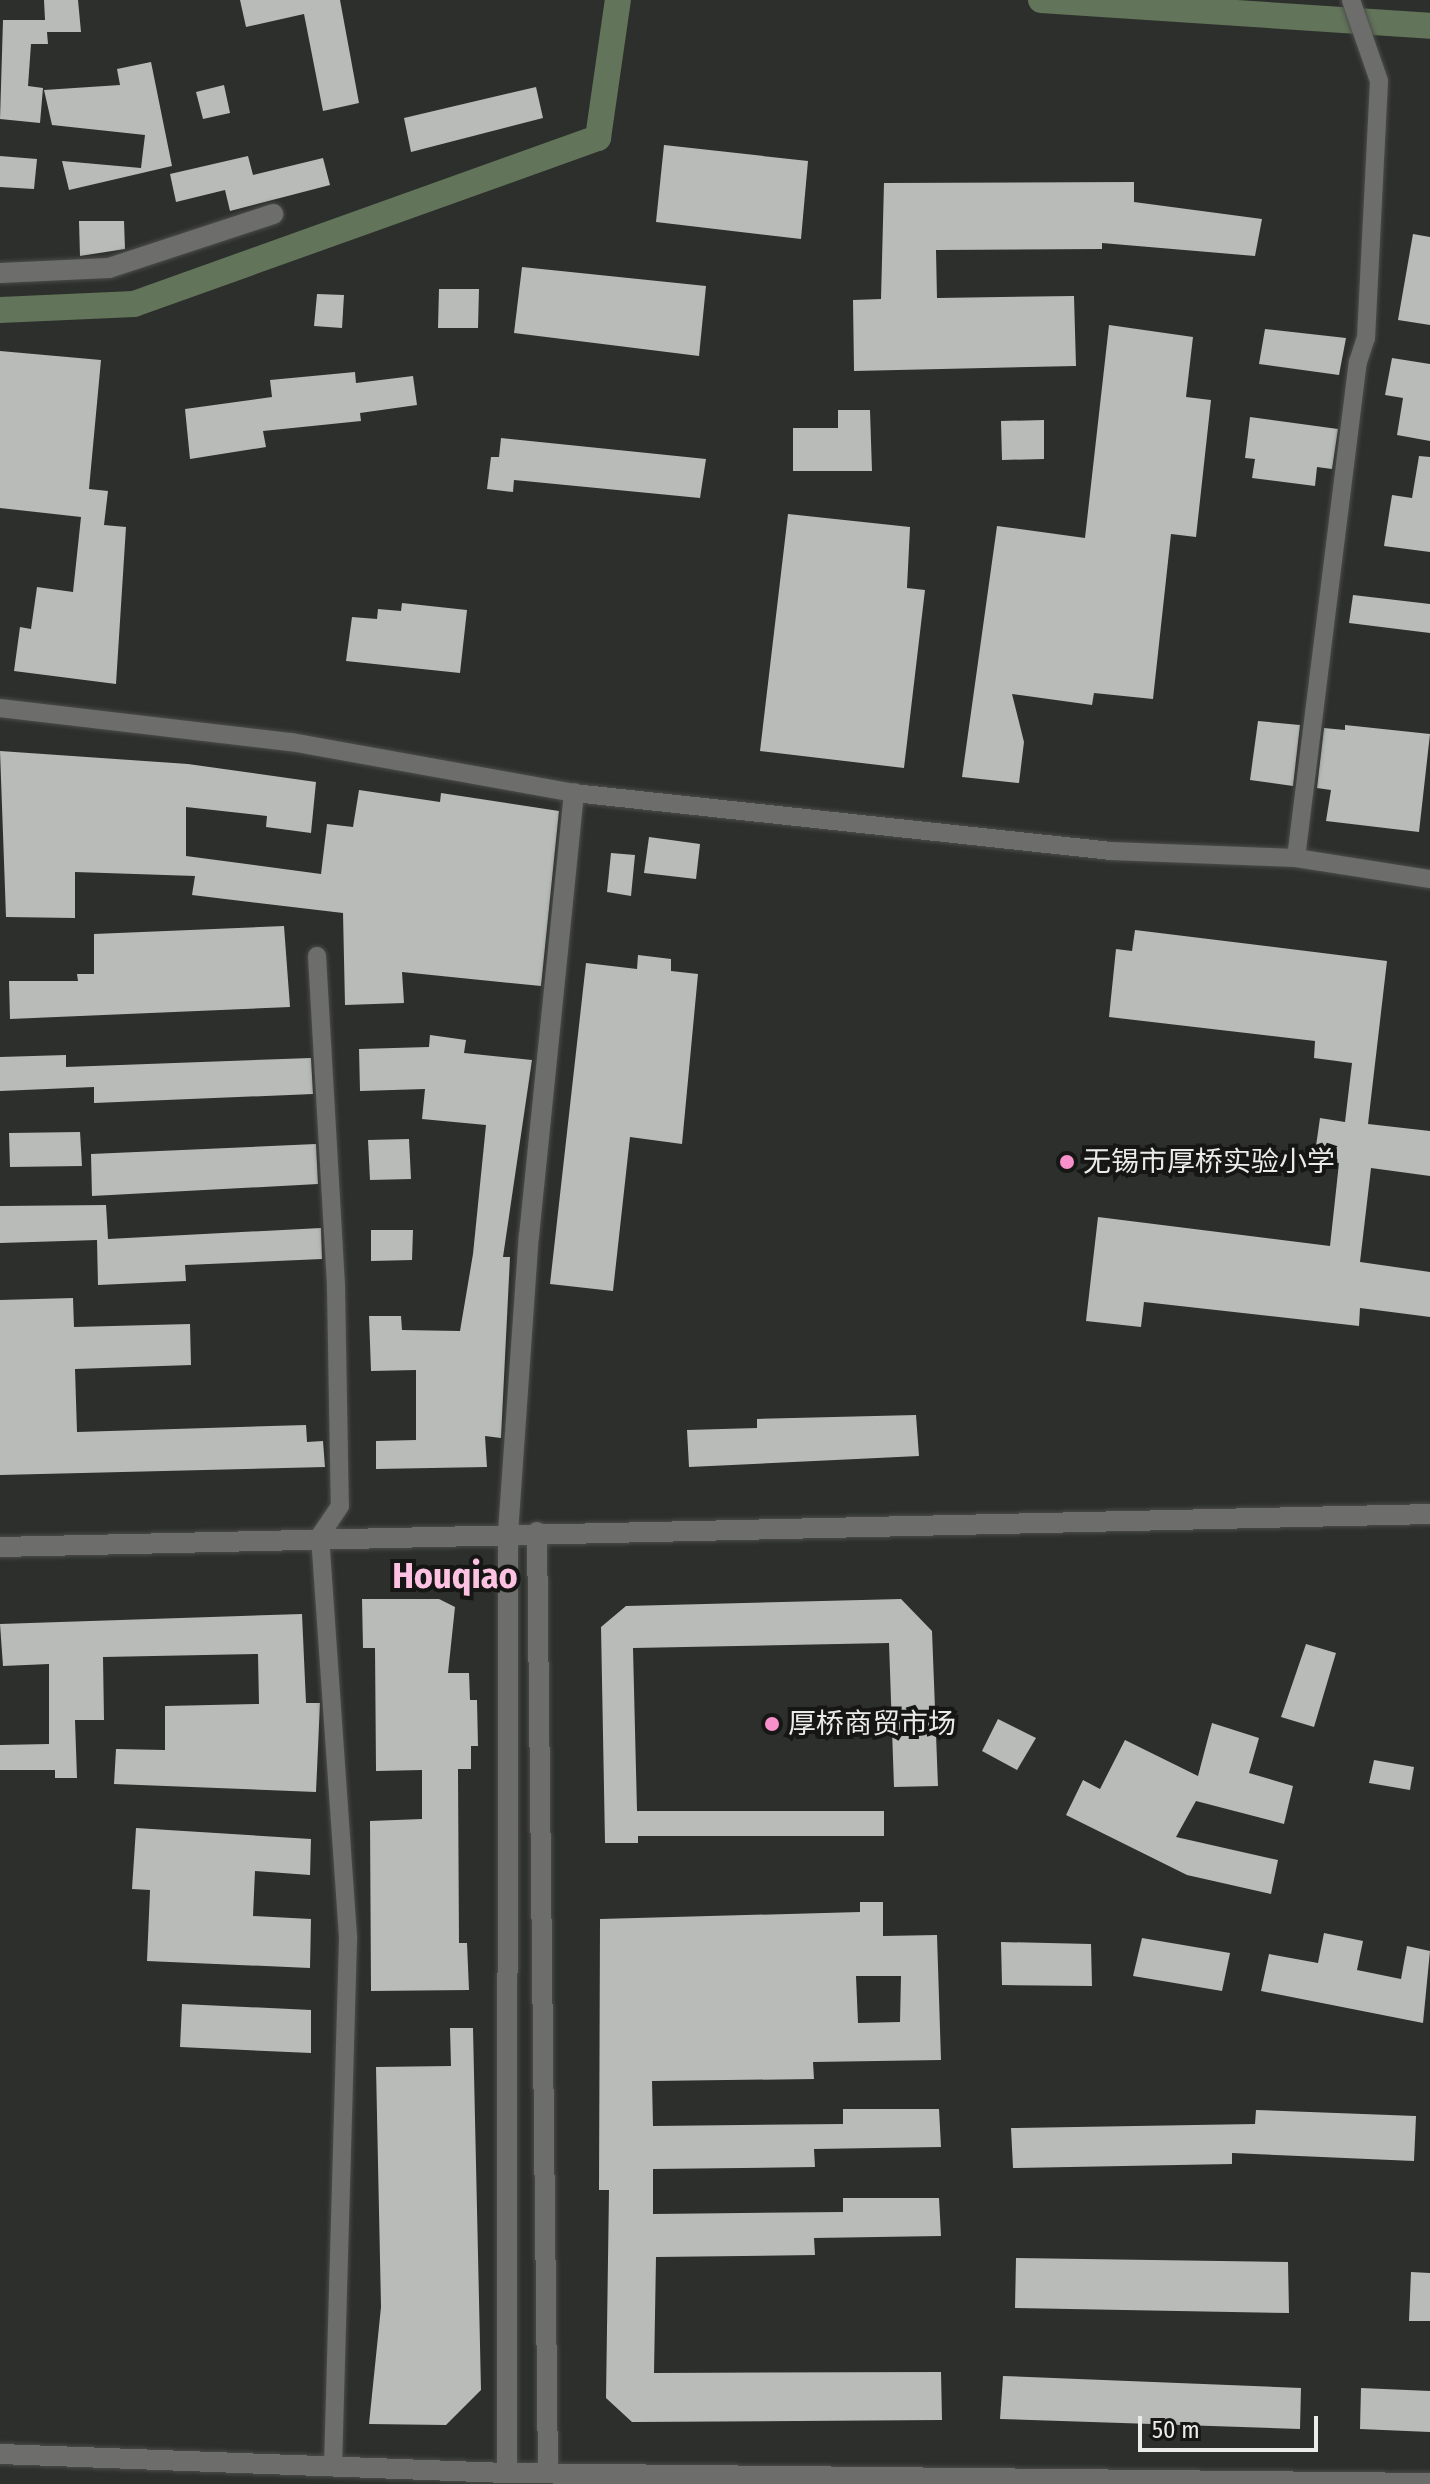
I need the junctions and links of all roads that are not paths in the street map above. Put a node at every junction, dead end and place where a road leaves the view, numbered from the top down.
1 (1351, 0) edge
2 (273, 214) dead end
3 (0, 273) edge
4 (0, 708) edge
5 (574, 793) junction
6 (1296, 858) junction
7 (1430, 879) edge
8 (317, 956) dead end
9 (1430, 1514) edge
10 (537, 1532) junction
11 (508, 1533) junction
12 (320, 1536) junction
13 (0, 1547) edge
14 (0, 2454) edge
15 (333, 2466) junction
16 (548, 2471) junction
17 (507, 2473) junction
18 (1430, 2483) edge

1 - 6 street
2 - 3 street
4 - 5 street
5 - 6 street
5 - 11 street
6 - 7 street
8 - 12 street
9 - 10 street
10 - 11 street
10 - 16 street
11 - 12 street
11 - 17 street
12 - 13 street
12 - 15 street
14 - 15 street
15 - 17 street
16 - 17 street
16 - 18 street

